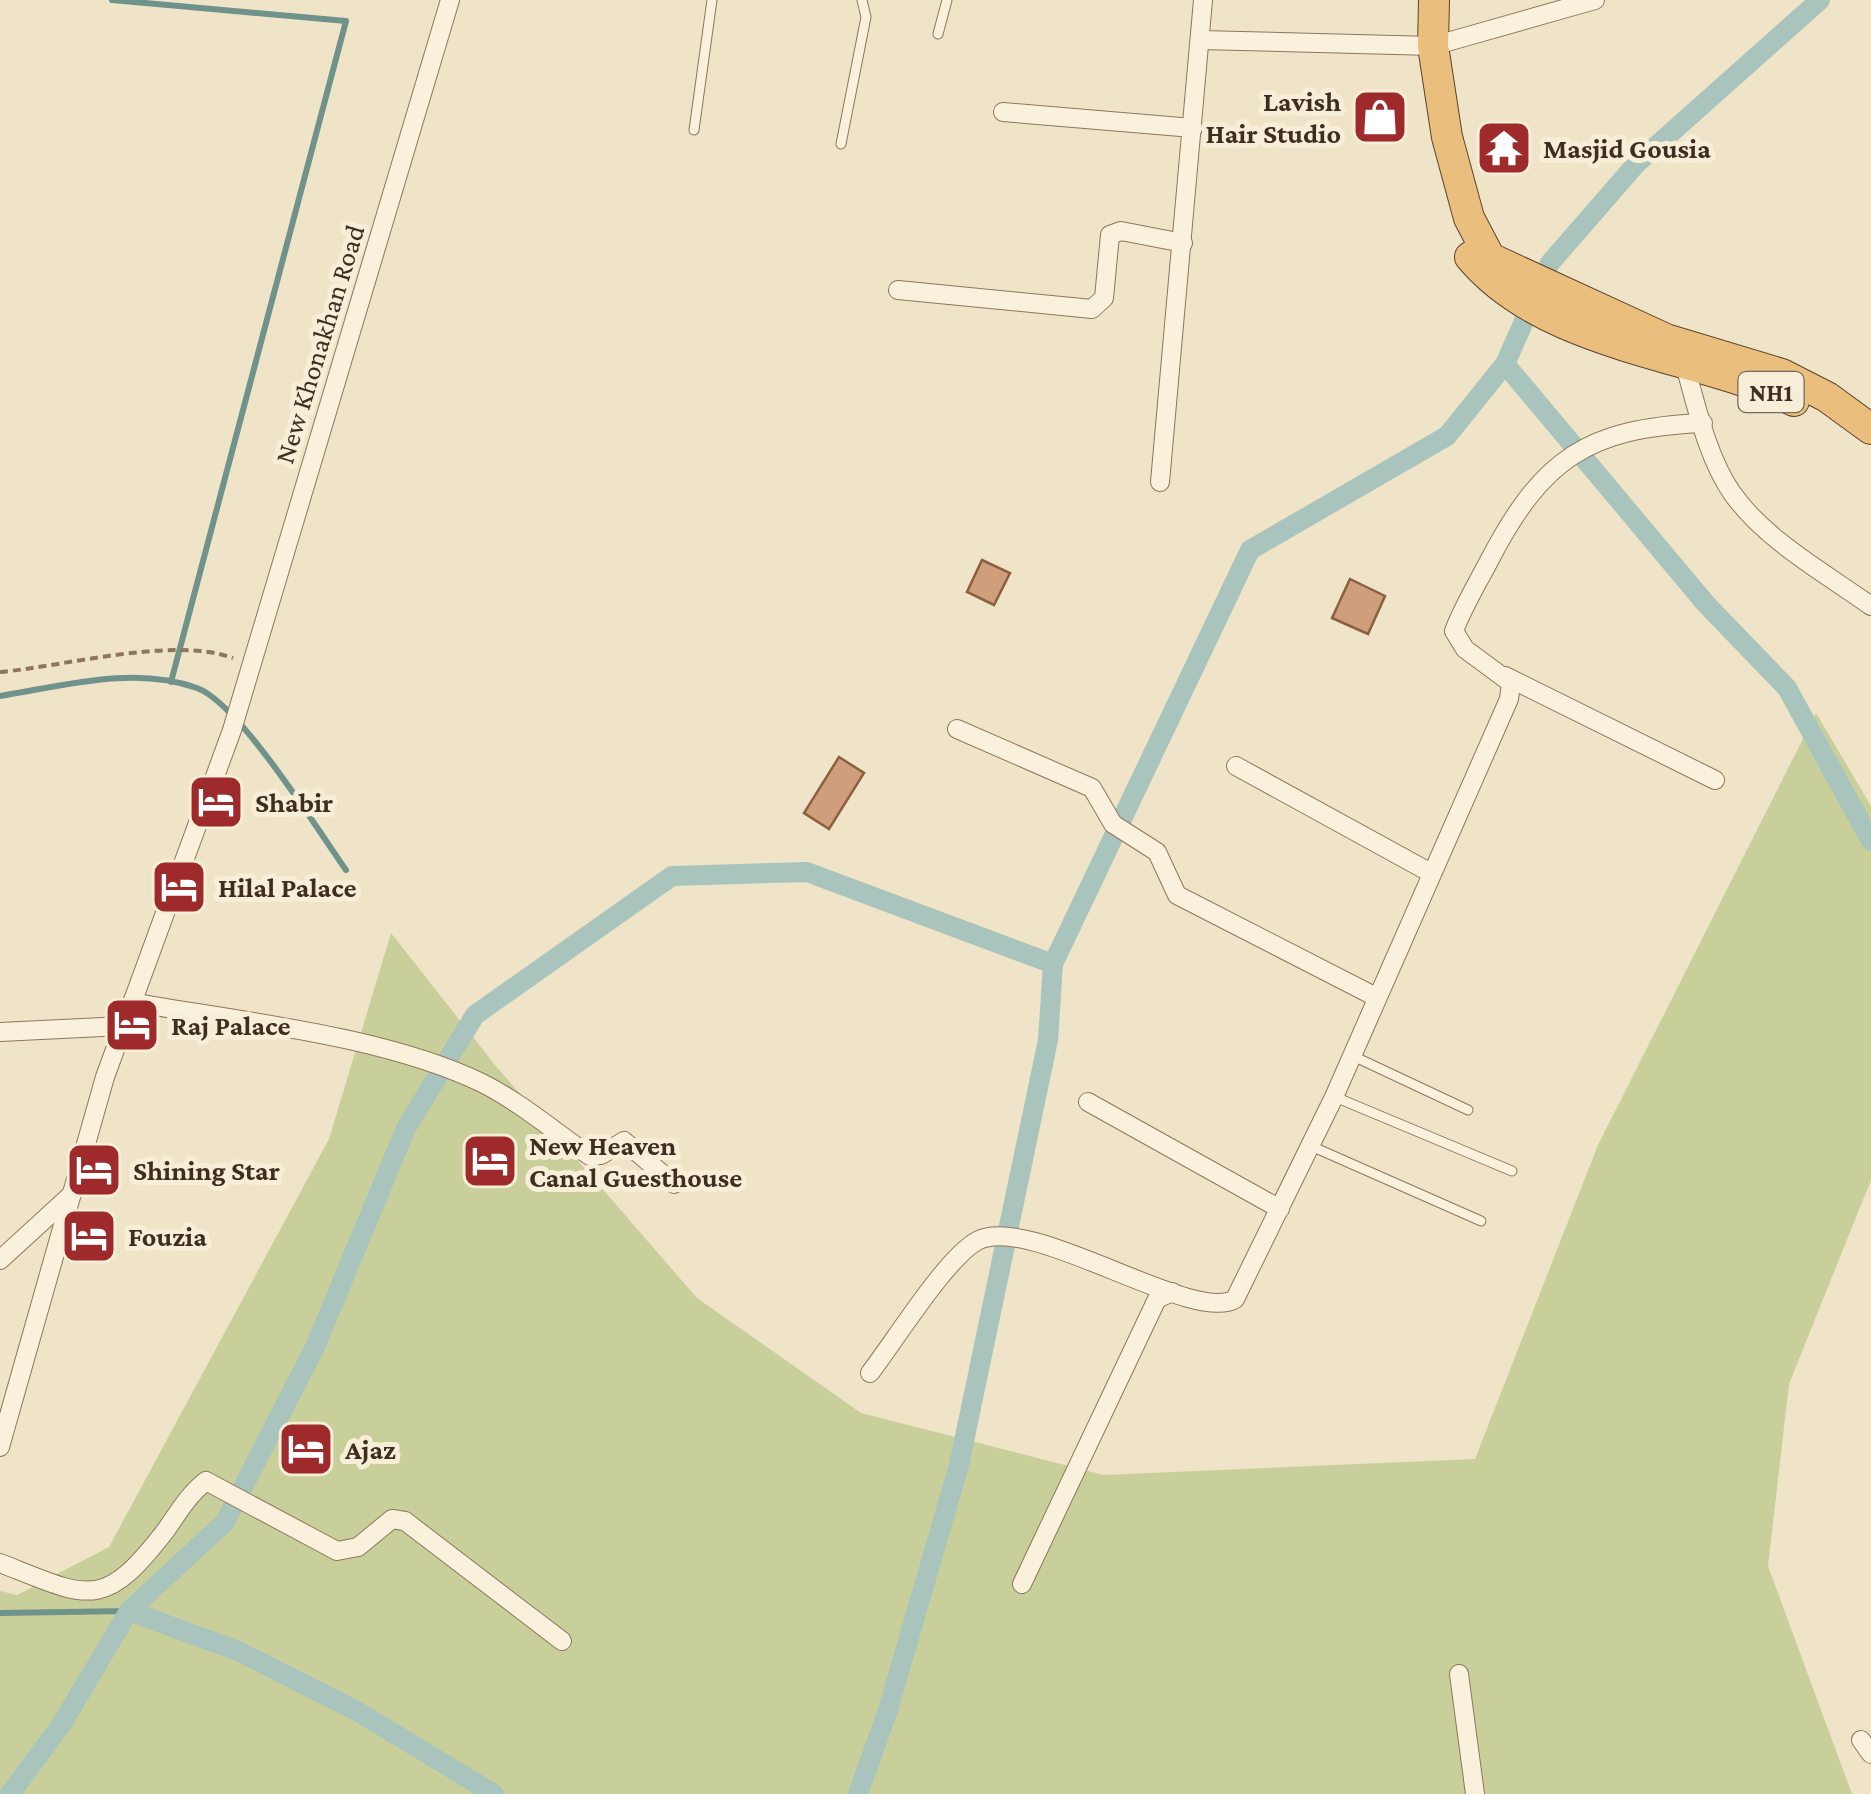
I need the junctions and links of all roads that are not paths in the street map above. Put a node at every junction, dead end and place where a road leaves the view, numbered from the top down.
1 (450, 0) edge
2 (712, 0) edge
3 (862, 0) edge
4 (947, 0) edge
5 (1204, 0) edge
6 (1434, 0) edge
7 (1595, 0) edge
8 (938, 34) dead end
9 (1200, 40) junction
10 (1433, 46) junction
11 (1003, 112) dead end
12 (1193, 128) junction
13 (694, 130) dead end
14 (841, 144) dead end
15 (1183, 243) junction
16 (898, 290) dead end
17 (1672, 351) junction
18 (1703, 423) junction
19 (1871, 430) edge
20 (1871, 454) edge
21 (1160, 482) dead end
22 (1871, 606) edge
23 (1503, 675) junction
24 (957, 729) dead end
25 (1236, 766) dead end
26 (1715, 780) dead end
27 (1431, 873) junction
28 (1376, 997) junction
29 (132, 1002) junction
30 (123, 1026) junction
31 (0, 1032) edge
32 (1352, 1055) junction
33 (1334, 1097) junction
34 (1088, 1102) dead end
35 (1468, 1110) dead end
36 (1311, 1146) junction
37 (1512, 1171) dead end
38 (674, 1184) dead end
39 (72, 1195) junction
40 (1280, 1209) junction
41 (1481, 1221) dead end
42 (0, 1260) edge
43 (1172, 1292) junction
44 (870, 1373) dead end
45 (0, 1446) edge
46 (0, 1563) edge
47 (1022, 1584) dead end
48 (562, 1641) dead end
49 (1459, 1674) dead end
50 (1475, 1794) edge

1 - 29 street, New Khonakhan Road
2 - 13 lane
3 - 14 lane
4 - 8 lane
5 - 9 street
6 - 10 highway, NH1
7 - 10 street
9 - 10 street
9 - 12 street
10 - 17 highway, NH1
11 - 12 street
12 - 15 street
15 - 16 street
15 - 21 street
17 - 18 street
17 - 19 highway, NH1
17 - 20 highway, NH1
18 - 22 street
18 - 23 street
23 - 26 street
23 - 27 street
24 - 28 street
25 - 27 street
27 - 28 street
28 - 32 street
29 - 30 street, New Khonakhan Road
29 - 38 street
30 - 31 street
30 - 39 street, New Khonakhan Road
32 - 33 street
32 - 35 lane
33 - 36 street
33 - 37 lane
34 - 40 street
36 - 40 street
36 - 41 lane
39 - 42 street
39 - 45 street, New Khonakhan Road
40 - 43 street
43 - 44 street
43 - 47 street
46 - 48 street
49 - 50 street

